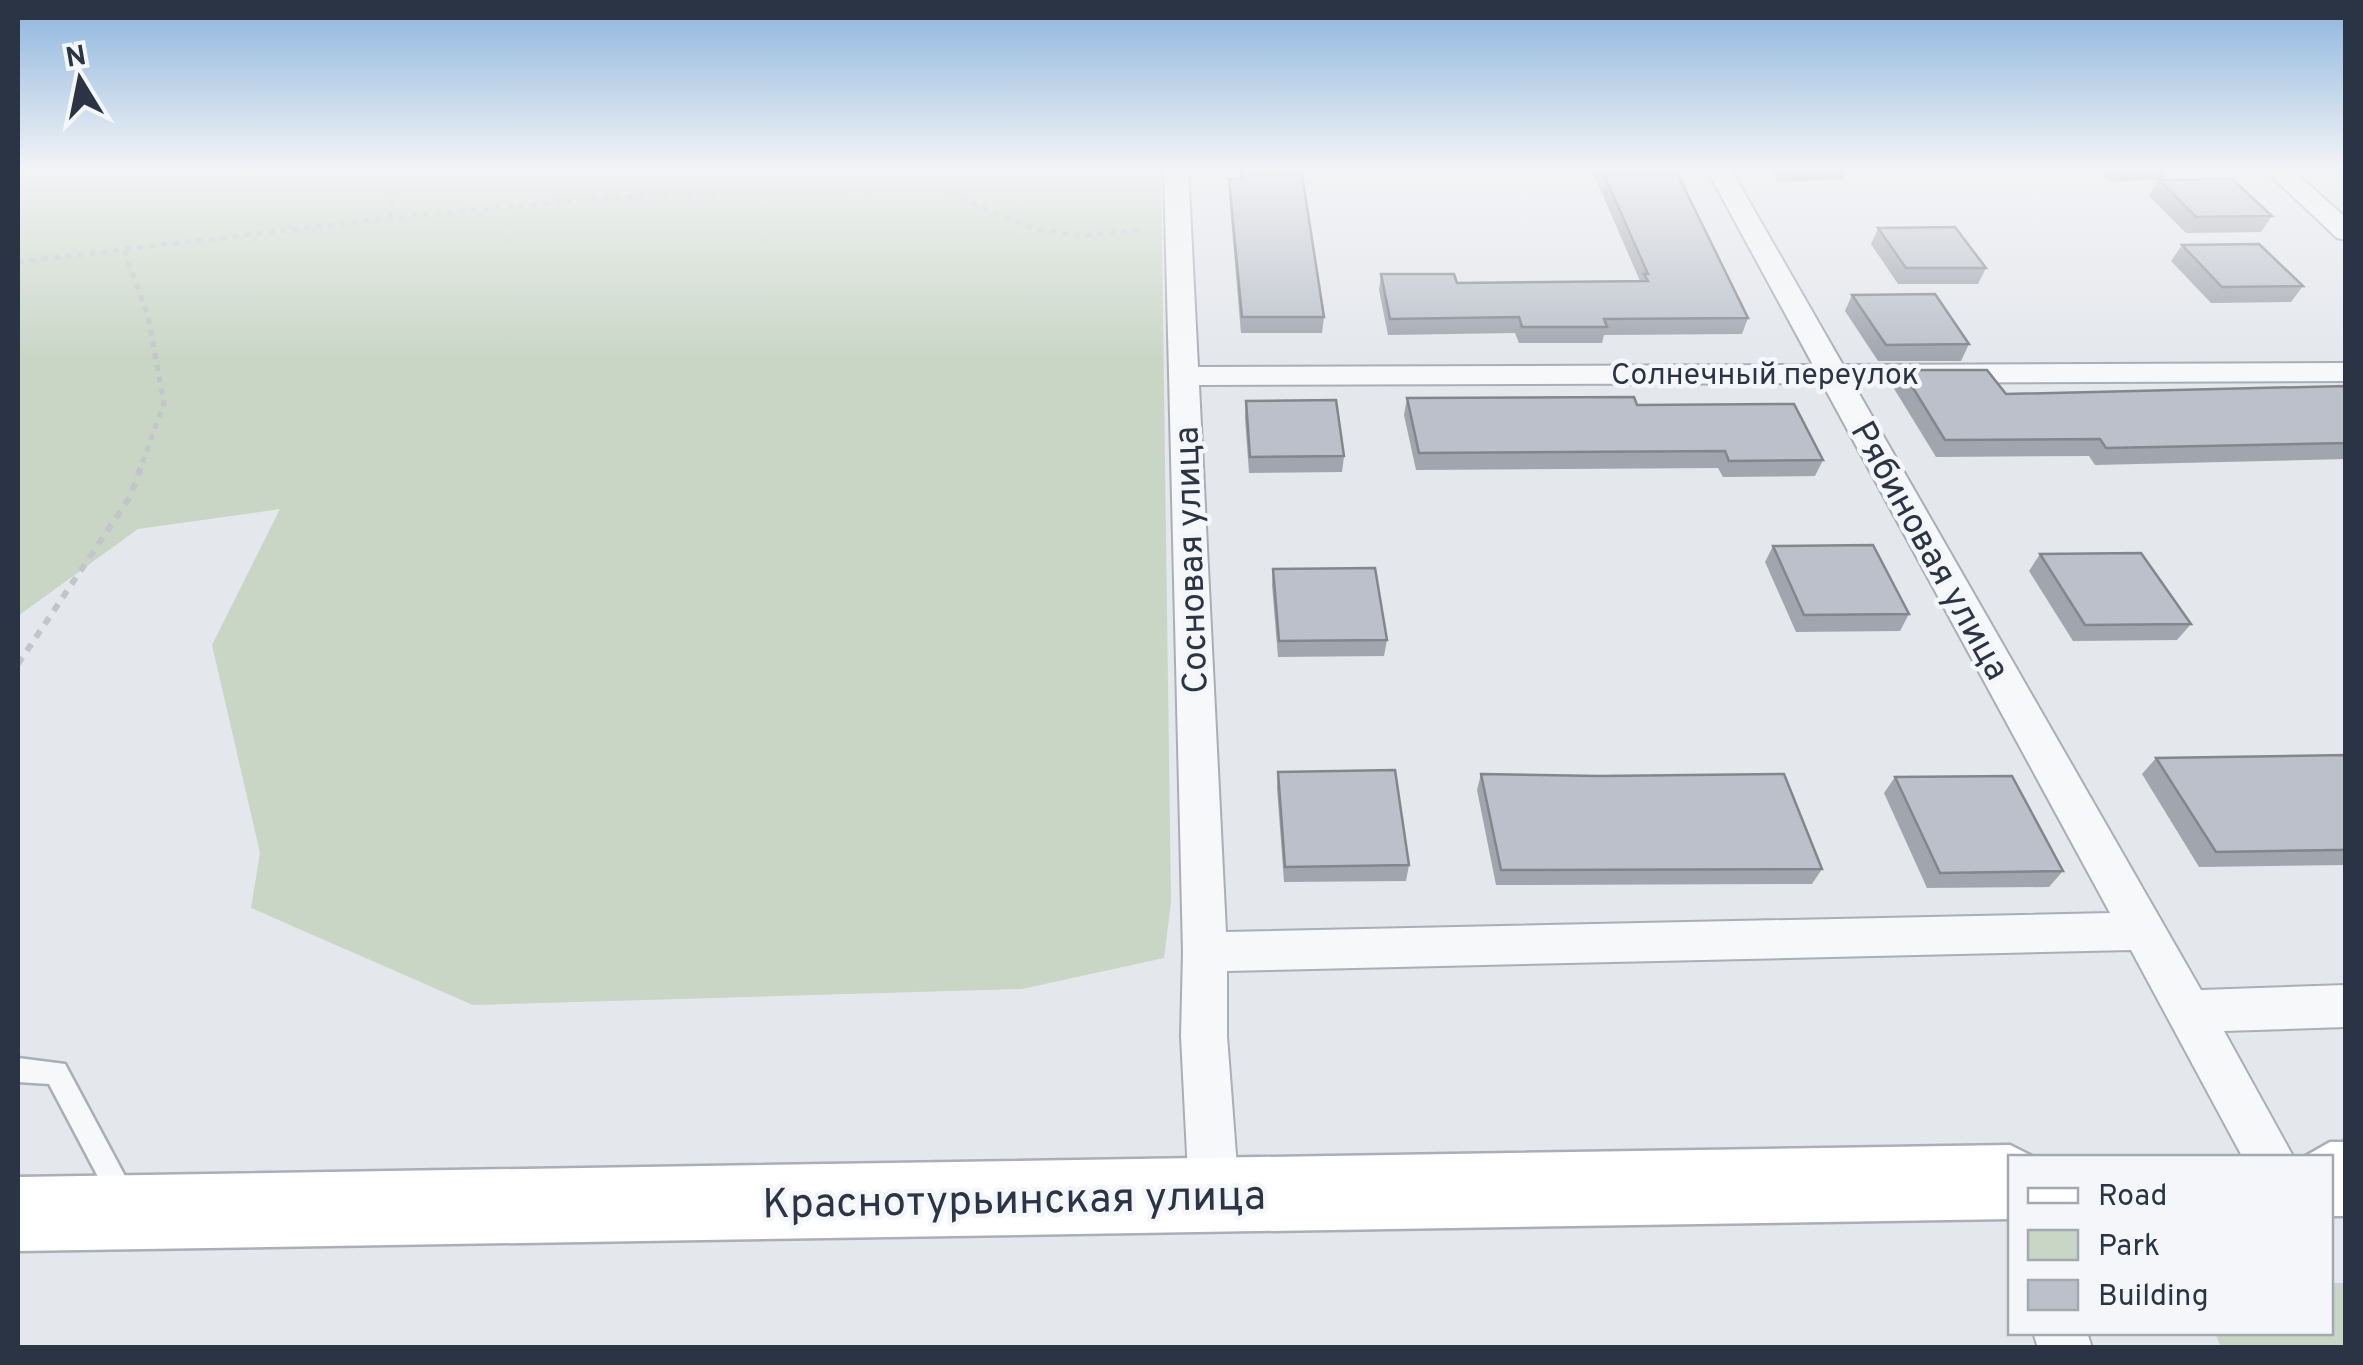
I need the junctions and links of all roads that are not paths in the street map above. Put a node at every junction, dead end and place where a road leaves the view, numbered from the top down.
1 (1179, 232) edge
2 (1753, 232) edge
3 (2346, 372) edge
4 (1832, 373) junction
5 (1184, 376) junction
6 (2144, 932) junction
7 (1205, 952) junction
8 (2346, 1006) edge
9 (2188, 1011) junction
10 (18, 1070) edge
11 (2268, 1155) edge
12 (2008, 1185) edge
13 (1214, 1194) junction
14 (131, 1213) junction
15 (18, 1214) edge

1 - 5 street, Сосновая улица
2 - 4 street, Рябиновая улица
3 - 4 street, Солнечный переулок
4 - 5 street, Солнечный переулок
4 - 6 street, Рябиновая улица
5 - 7 street, Сосновая улица
6 - 7 street
6 - 9 street, Рябиновая улица
7 - 13 street, Сосновая улица
8 - 9 street
9 - 11 street, Рябиновая улица
10 - 14 lane
12 - 13 main road, Краснотурьинская улица
13 - 14 main road, Краснотурьинская улица
14 - 15 main road, Краснотурьинская улица

